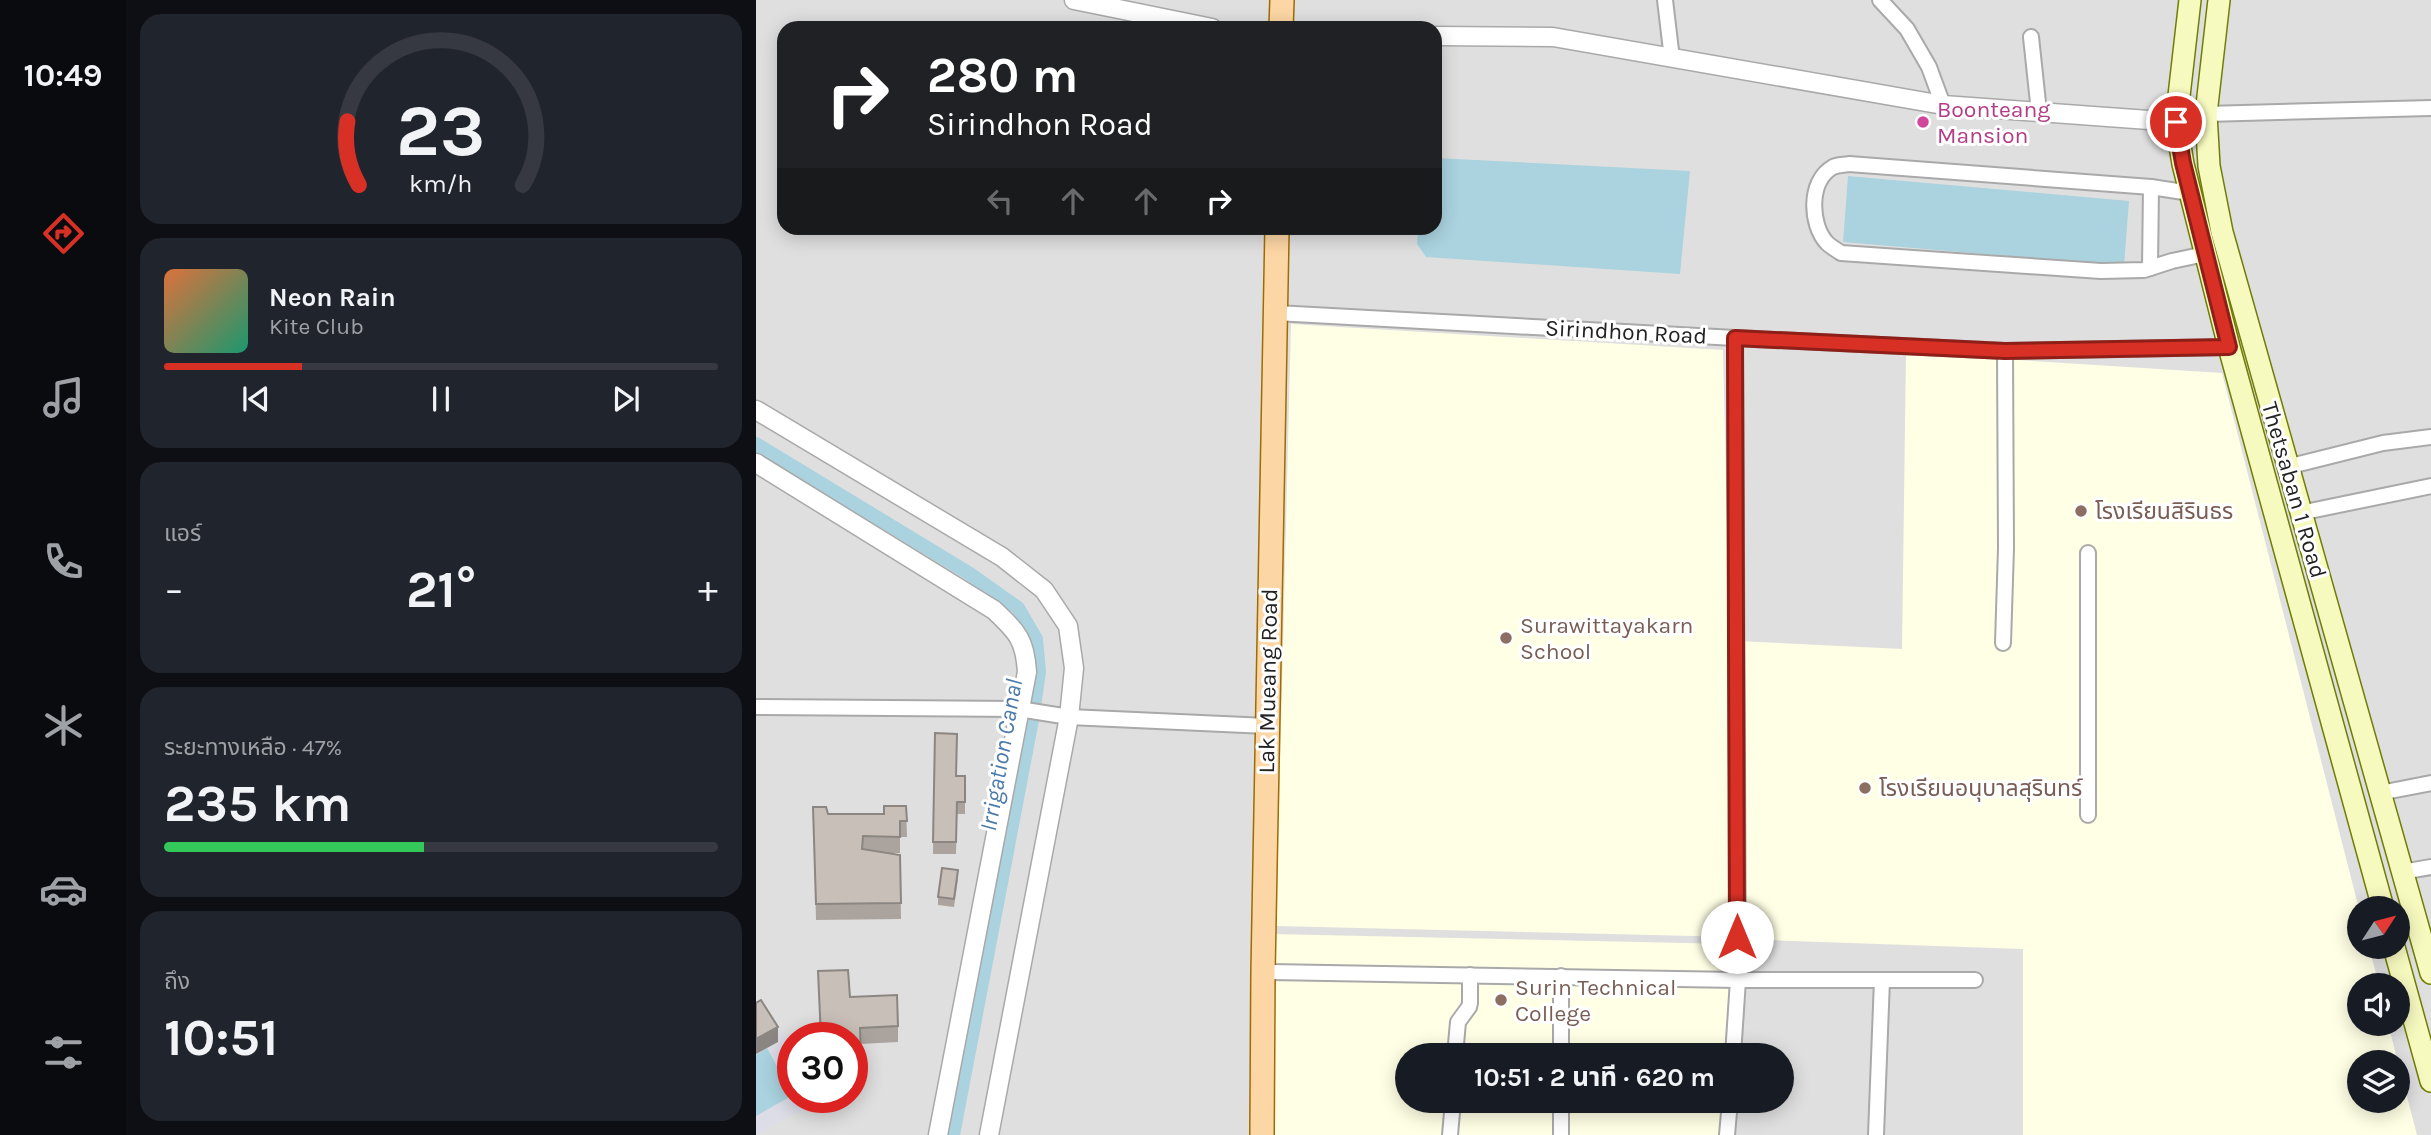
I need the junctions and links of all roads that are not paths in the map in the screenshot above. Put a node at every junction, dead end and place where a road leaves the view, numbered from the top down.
1 (1074, 0) edge
2 (1282, 0) edge
3 (1665, 0) edge
4 (1880, 0) edge
5 (2190, 0) edge
6 (2219, 0) edge
7 (1140, 6) edge
8 (1189, 21) edge
9 (1281, 21) edge
10 (1442, 37) edge
11 (2031, 37) dead end
12 (1672, 59) junction
13 (1943, 105) junction
14 (2431, 108) edge
15 (2039, 112) junction
16 (2206, 114) junction
17 (2176, 122) junction
18 (2151, 187) junction
19 (2190, 193) junction
20 (1277, 235) edge
21 (2205, 254) junction
22 (2150, 268) junction
23 (1276, 313) junction
24 (1735, 338) junction
25 (2229, 347) junction
26 (2005, 351) junction
27 (756, 410) edge
28 (2431, 437) edge
29 (756, 463) edge
30 (2287, 467) junction
31 (2431, 485) edge
32 (2300, 513) junction
33 (2088, 553) dead end
34 (2003, 643) dead end
35 (756, 707) edge
36 (1019, 709) junction
37 (1069, 717) junction
38 (1267, 726) junction
39 (2431, 783) edge
40 (2380, 793) junction
41 (2088, 815) dead end
42 (2431, 867) edge
43 (2402, 872) junction
44 (2380, 896) edge
45 (2397, 959) edge
46 (1263, 972) junction
47 (2431, 973) edge
48 (1470, 975) junction
49 (1561, 976) junction
50 (1738, 980) junction
51 (1882, 980) junction
52 (1975, 980) dead end
53 (1456, 1043) edge
54 (1561, 1043) edge
55 (1734, 1043) edge
56 (2431, 1080) edge
57 (1453, 1113) edge
58 (1561, 1113) edge
59 (1729, 1113) edge
60 (938, 1135) edge
61 (989, 1135) edge
62 (1262, 1135) edge
63 (1450, 1135) edge
64 (1561, 1135) edge
65 (1727, 1135) edge
66 (1876, 1135) edge

1 - 7 street
2 - 9 main road
3 - 12 street
4 - 13 street
5 - 17 main road, Thetsaban 1 Road
6 - 16 main road, Thetsaban 1 Road
7 - 8 street
10 - 12 street
11 - 15 street
12 - 13 street
13 - 15 street
14 - 16 street
15 - 17 street
16 - 30 main road, Thetsaban 1 Road
17 - 19 main road, Thetsaban 1 Road
18 - 19 street
18 - 22 street
18 - 22 street
19 - 21 main road, Thetsaban 1 Road
20 - 23 main road, Lak Mueang Road
21 - 22 street
21 - 25 main road, Thetsaban 1 Road
23 - 24 street, Sirindhon Road
23 - 38 main road, Lak Mueang Road
24 - 26 street, Sirindhon Road
24 - 50 street
25 - 26 street, Sirindhon Road
25 - 44 main road, Thetsaban 1 Road
26 - 34 street
27 - 37 street
28 - 30 street
29 - 36 street
30 - 32 main road, Thetsaban 1 Road
31 - 32 street
32 - 40 main road, Thetsaban 1 Road
33 - 41 street
35 - 36 street
36 - 37 street
36 - 60 street
37 - 38 street
37 - 61 street
38 - 46 main road, Lak Mueang Road
39 - 40 street
40 - 43 main road, Thetsaban 1 Road
42 - 43 street
43 - 47 main road, Thetsaban 1 Road
45 - 56 main road
46 - 48 street
46 - 62 main road, Lak Mueang Road
48 - 49 street
48 - 53 street
49 - 50 street
49 - 54 street
50 - 51 street
50 - 55 street
51 - 52 street
51 - 66 street
57 - 63 street
58 - 64 street
59 - 65 street

